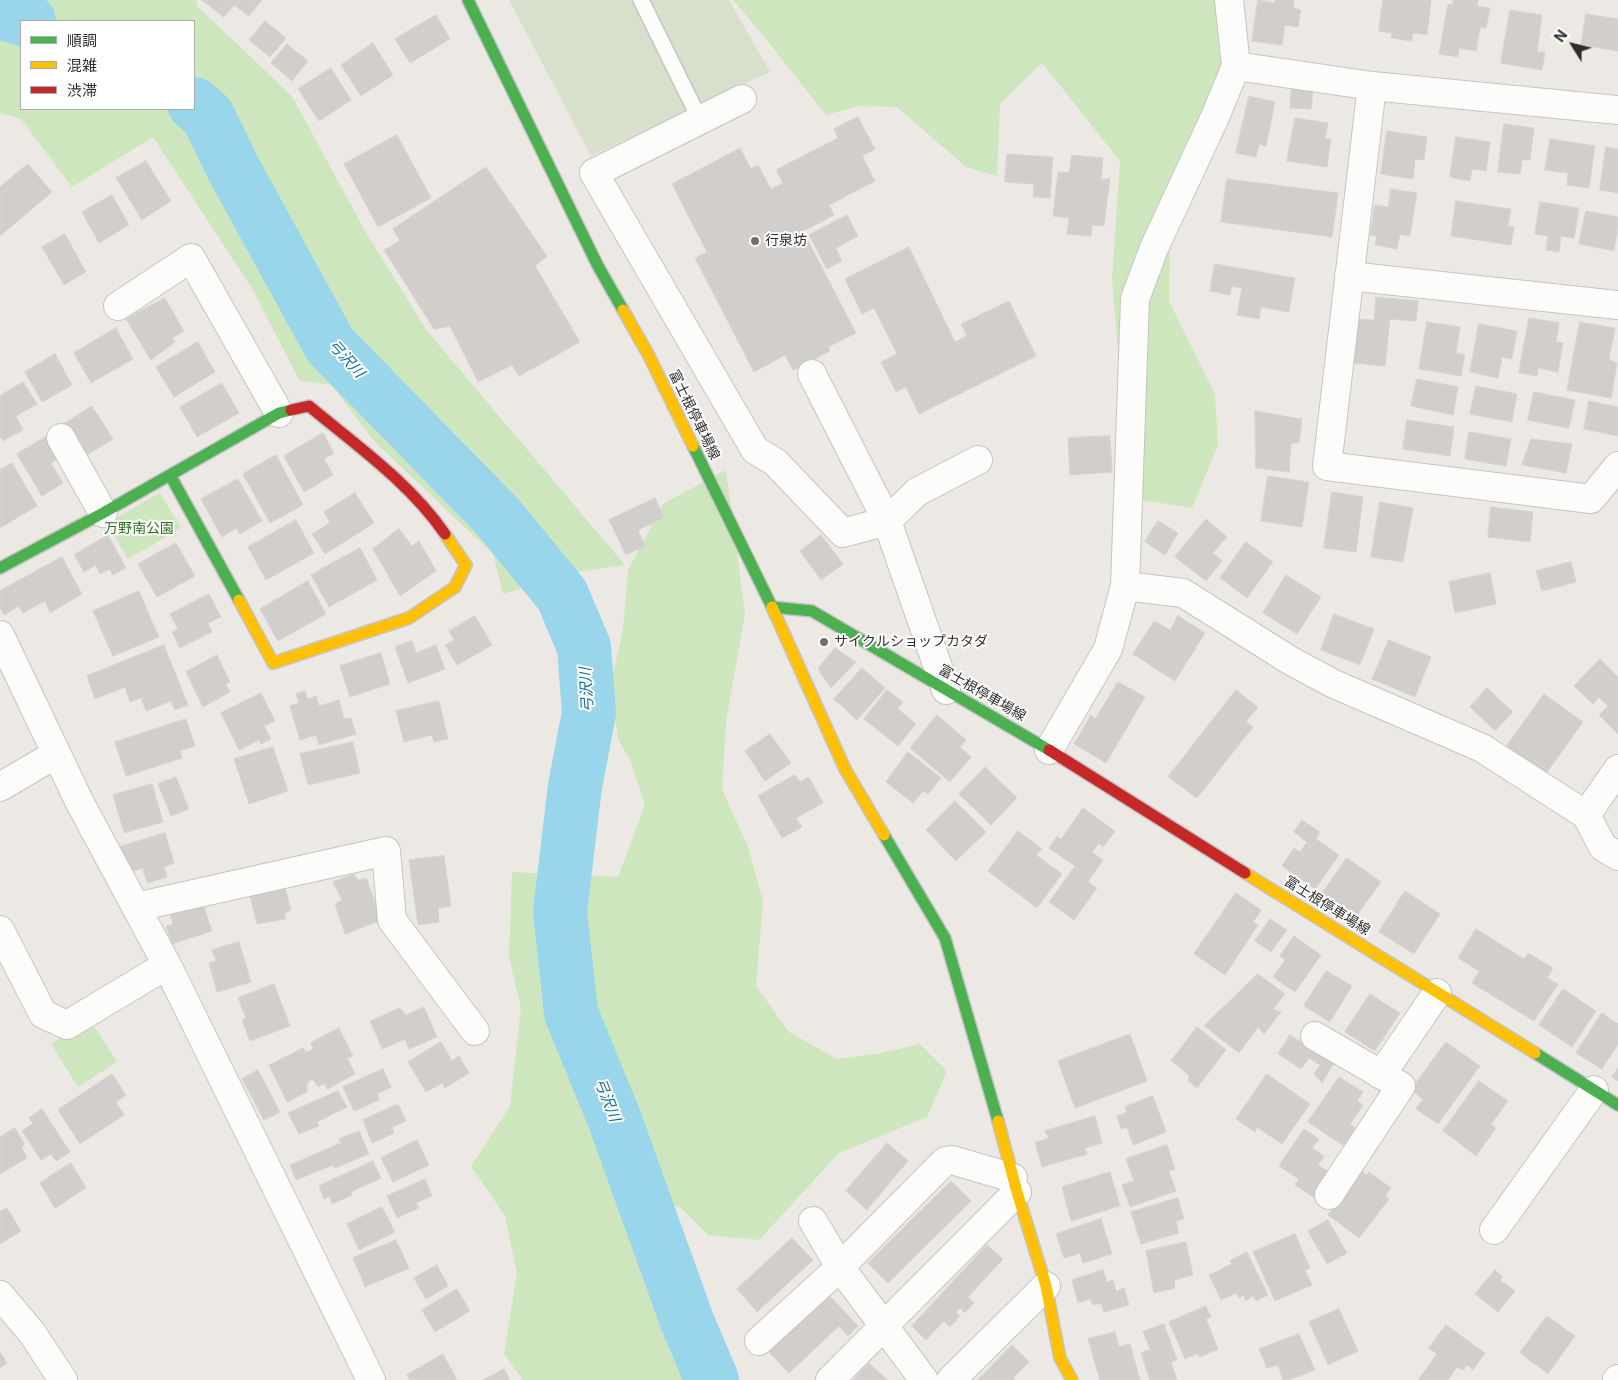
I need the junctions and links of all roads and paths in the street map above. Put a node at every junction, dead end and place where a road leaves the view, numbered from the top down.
1 (468, 0) edge
2 (641, 0) edge
3 (1229, 0) edge
4 (1236, 66) junction
5 (1372, 86) junction
6 (742, 99) dead end
7 (1618, 110) edge
8 (700, 120) junction
9 (1349, 276) junction
10 (1618, 305) edge
11 (118, 306) dead end
12 (812, 374) dead end
13 (279, 413) junction
14 (61, 438) dead end
15 (978, 460) dead end
16 (1618, 466) edge
17 (170, 475) junction
18 (103, 513) junction
19 (887, 522) junction
20 (0, 568) edge
21 (1125, 586) junction
22 (772, 607) junction
23 (0, 635) edge
24 (946, 690) junction
25 (1049, 750) junction
26 (56, 754) junction
27 (1618, 769) edge
28 (0, 787) edge
29 (1586, 815) junction
30 (1618, 856) edge
31 (136, 907) junction
32 (0, 930) edge
33 (167, 965) junction
34 (1437, 993) junction
35 (475, 1031) dead end
36 (1315, 1036) dead end
37 (1381, 1075) junction
38 (1594, 1090) junction
39 (1618, 1104) edge
40 (1015, 1185) junction
41 (1329, 1195) dead end
42 (813, 1220) dead end
43 (1494, 1230) dead end
44 (840, 1268) junction
45 (1046, 1286) junction
46 (0, 1295) edge
47 (885, 1326) junction
48 (759, 1341) dead end
49 (1062, 1373) edge
50 (64, 1380) edge
51 (371, 1380) edge
52 (830, 1380) edge
53 (924, 1380) edge
54 (951, 1380) edge

1 - 22 street, 富士根停車場線
2 - 8 lane
3 - 4 street
4 - 5 street
4 - 21 street
5 - 7 street
5 - 9 street
6 - 8 street
8 - 19 street
9 - 10 street
9 - 16 street
11 - 13 street
12 - 19 street
13 - 17 street
13 - 17 street
14 - 18 street
15 - 19 street
17 - 18 street
18 - 20 street
19 - 24 street
21 - 25 street
21 - 29 street
22 - 24 street, 富士根停車場線
22 - 40 street
23 - 26 street
24 - 25 street, 富士根停車場線
25 - 34 street, 富士根停車場線
26 - 28 street
26 - 31 street
27 - 29 street
29 - 30 street
31 - 33 street
31 - 35 street
32 - 33 street
33 - 51 street
34 - 37 street
34 - 38 street, 富士根停車場線
36 - 37 street
37 - 41 street
38 - 39 street, 富士根停車場線
38 - 43 street
40 - 44 street
40 - 45 street
40 - 47 street
42 - 44 street
44 - 47 street
44 - 48 street
45 - 49 street
45 - 54 street
46 - 50 street
47 - 52 street
47 - 53 street

